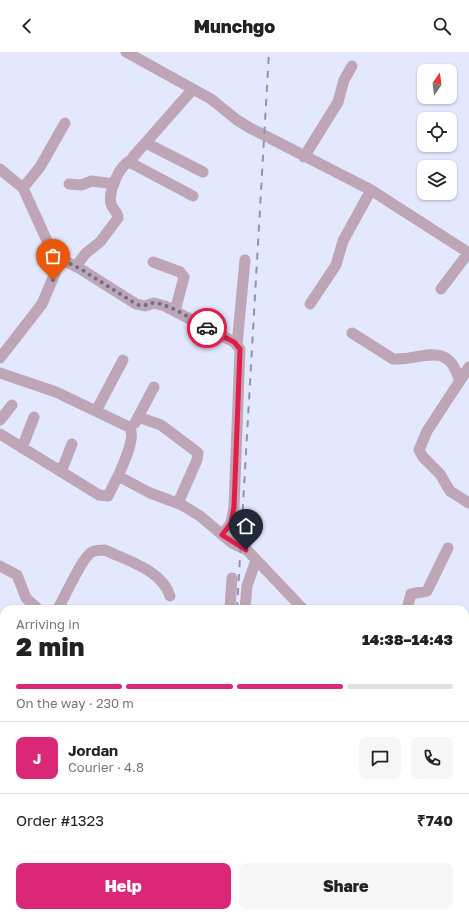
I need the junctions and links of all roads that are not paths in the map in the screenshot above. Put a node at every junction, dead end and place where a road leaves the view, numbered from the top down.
1 (132, 53) edge
2 (352, 66) dead end
3 (193, 89) junction
4 (65, 123) dead end
5 (146, 143) junction
6 (304, 157) junction
7 (131, 160) junction
8 (0, 168) edge
9 (204, 172) dead end
10 (69, 184) dead end
11 (114, 184) junction
12 (23, 188) junction
13 (371, 190) junction
14 (192, 196) dead end
15 (469, 252) edge
16 (54, 256) junction
17 (245, 260) dead end
18 (153, 262) dead end
19 (76, 266) junction
20 (441, 288) dead end
21 (310, 304) dead end
22 (175, 311) junction
23 (352, 333) dead end
24 (237, 345) junction
25 (0, 358) edge
26 (123, 360) dead end
27 (469, 367) edge
28 (0, 373) edge
29 (459, 379) junction
30 (154, 387) dead end
31 (12, 405) dead end
32 (96, 411) junction
33 (34, 417) dead end
34 (138, 417) junction
35 (0, 420) edge
36 (131, 428) junction
37 (0, 434) edge
38 (72, 444) dead end
39 (22, 448) junction
40 (61, 472) junction
41 (119, 474) junction
42 (178, 503) junction
43 (469, 503) edge
44 (222, 535) junction
45 (448, 548) dead end
46 (256, 560) junction
47 (0, 566) edge
48 (232, 578) dead end
49 (170, 596) dead end
50 (32, 605) edge
51 (60, 605) edge
52 (230, 605) edge
53 (245, 605) edge
54 (299, 605) edge
55 (408, 605) edge

1 - 3 street
2 - 6 street
3 - 5 street
3 - 6 street
4 - 12 street
5 - 7 street
5 - 9 street
6 - 13 street
7 - 11 street
7 - 14 street
8 - 12 street
10 - 11 street
11 - 19 street
12 - 16 street
13 - 15 street
13 - 21 street
15 - 20 street
16 - 19 street
16 - 25 street
17 - 24 street
18 - 22 street
19 - 22 street
22 - 24 street
23 - 29 street
24 - 44 street
26 - 32 street
27 - 29 street
28 - 32 street
29 - 43 street
30 - 34 street
31 - 35 street
32 - 36 street
33 - 39 street
34 - 36 street
34 - 42 street
36 - 41 street
37 - 39 street
38 - 40 street
39 - 40 street
40 - 41 street
41 - 42 street
42 - 44 street
44 - 46 street
45 - 55 street
46 - 53 street
46 - 54 street
47 - 50 street
48 - 52 street
49 - 51 street

